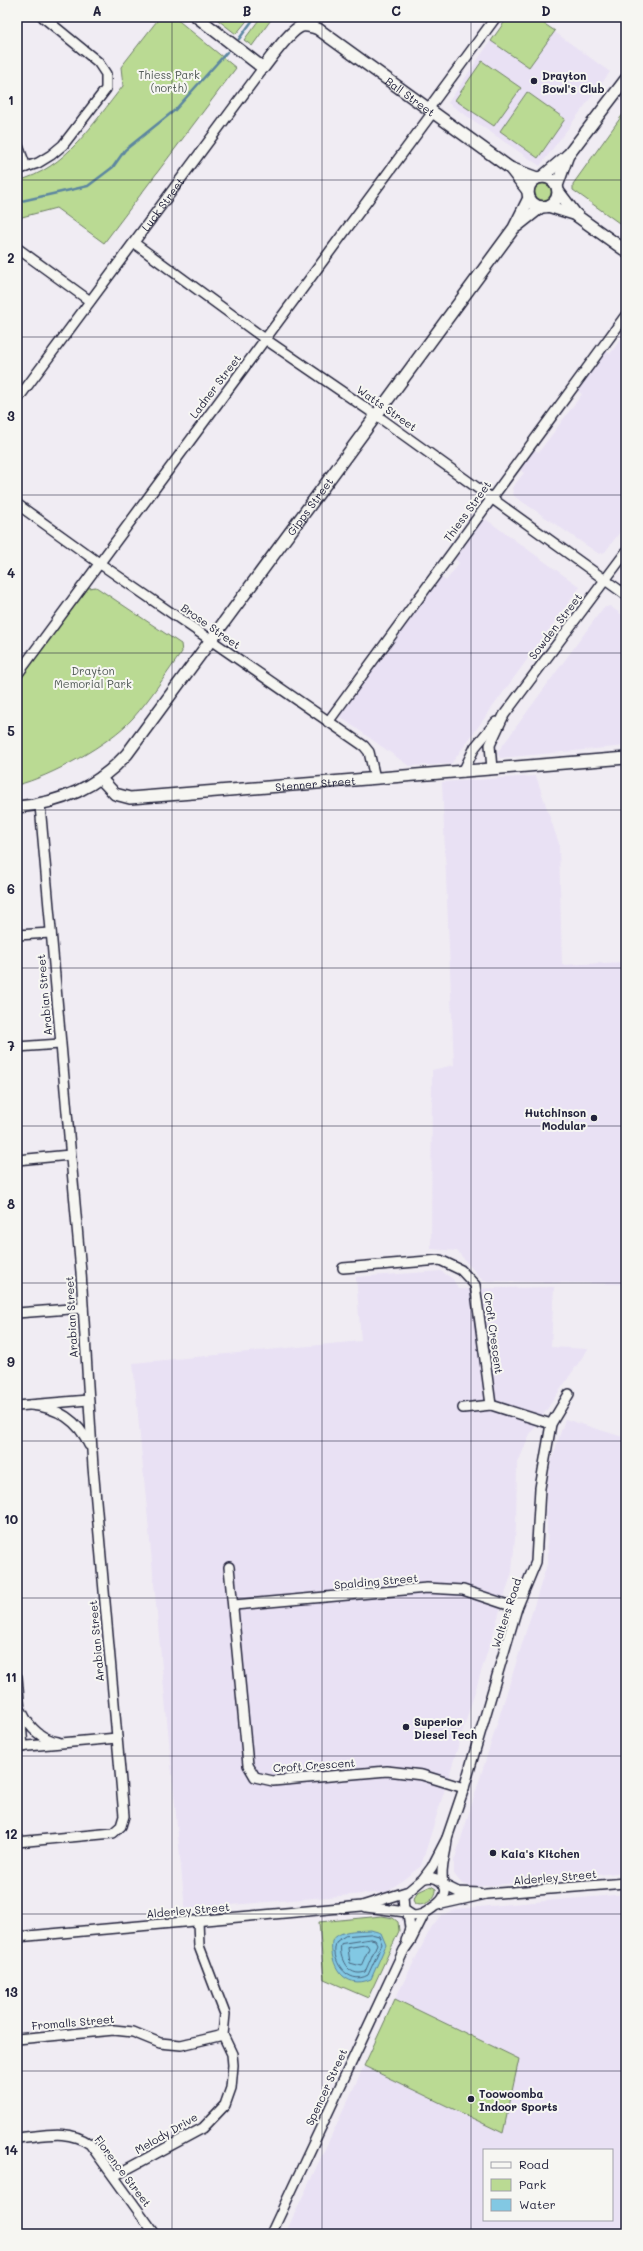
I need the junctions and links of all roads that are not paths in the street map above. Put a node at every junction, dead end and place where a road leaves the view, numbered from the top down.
1 (197, 17) edge
2 (496, 17) edge
3 (48, 18) edge
4 (310, 22) edge
5 (263, 68) junction
6 (626, 78) edge
7 (431, 110) junction
8 (17, 143) edge
9 (569, 154) junction
10 (21, 168) edge
11 (510, 168) junction
12 (540, 177) junction
13 (557, 189) junction
14 (528, 194) junction
15 (545, 206) junction
16 (577, 216) junction
17 (514, 228) junction
18 (134, 243) junction
19 (17, 248) edge
20 (626, 251) edge
21 (90, 301) junction
22 (626, 315) edge
23 (265, 339) junction
24 (17, 400) edge
25 (376, 415) junction
26 (492, 498) junction
27 (17, 504) edge
28 (626, 552) edge
29 (99, 564) junction
30 (605, 580) junction
31 (626, 595) edge
32 (211, 641) junction
33 (17, 675) edge
34 (504, 715) junction
35 (328, 722) junction
36 (626, 758) edge
37 (492, 769) junction
38 (463, 772) junction
39 (375, 778) junction
40 (101, 779) junction
41 (40, 805) junction
42 (17, 807) edge
43 (51, 933) junction
44 (17, 935) edge
45 (60, 1044) junction
46 (17, 1047) edge
47 (70, 1156) junction
48 (17, 1160) edge
49 (343, 1268) dead end
50 (83, 1308) junction
51 (17, 1313) edge
52 (569, 1394) dead end
53 (88, 1400) junction
54 (31, 1405) junction
55 (491, 1405) junction
56 (17, 1406) edge
57 (462, 1408) dead end
58 (551, 1424) junction
59 (92, 1452) junction
60 (230, 1567) dead end
61 (234, 1605) junction
62 (517, 1608) junction
63 (17, 1677) edge
64 (20, 1705) junction
65 (117, 1738) junction
66 (63, 1743) junction
67 (20, 1747) edge
68 (464, 1788) junction
69 (447, 1838) junction
70 (17, 1842) edge
71 (423, 1879) junction
72 (626, 1883) edge
73 (443, 1884) junction
74 (406, 1892) junction
75 (486, 1894) junction
76 (362, 1906) junction
77 (434, 1906) junction
78 (407, 1913) junction
79 (424, 1914) junction
80 (198, 1921) junction
81 (17, 1937) edge
82 (404, 1950) junction
83 (223, 2035) junction
84 (17, 2039) edge
85 (17, 2138) edge
86 (114, 2176) junction
87 (155, 2234) edge
88 (271, 2234) edge

1 - 5 main road
2 - 7 street, Ladner Street
3 - 10 street
4 - 5 main road, Luck Street
4 - 7 main road, Ball Street
5 - 18 street, Luck Street
6 - 9 main road
7 - 11 main road, Ball Street
7 - 23 street, Ladner Street
8 - 10 street
9 - 12 main road
9 - 13 main road
11 - 12 main road, Ball Street
11 - 14 main road, Ball Street
12 - 13 main road
12 - 14 main road
13 - 15 main road
13 - 16 main road
14 - 15 main road
14 - 17 main road, Gipps Street
15 - 16 main road
15 - 17 main road, Gipps Street
16 - 20 main road
17 - 25 main road, Gipps Street
18 - 21 street, Luck Street
18 - 23 street, Watts Street
19 - 21 street
21 - 24 street, Luck Street
22 - 26 street, Thiess Street
23 - 25 street, Watts Street
23 - 29 street, Ladner Street
25 - 26 street, Watts Street
25 - 32 main road, Gipps Street
26 - 30 street, Watts Street
26 - 35 street, Thiess Street
27 - 29 street, Brose Street
28 - 30 street, Sowden Street
29 - 32 street, Brose Street
29 - 33 street, Ladner Street
30 - 31 street, Watts Street
30 - 34 street, Sowden Street
32 - 35 street, Brose Street
32 - 40 main road, Gipps Street
34 - 37 street, Sowden Street
34 - 38 street, Sowden Street
35 - 39 street, Brose Street
36 - 37 main road, Stenner Street
37 - 38 main road, Stenner Street
38 - 39 main road, Stenner Street
39 - 40 main road, Stenner Street
40 - 41 main road
41 - 42 main road
41 - 43 street, Arabian Street
43 - 44 street
43 - 45 street, Arabian Street
45 - 46 street
45 - 47 street, Arabian Street
47 - 48 street
47 - 50 street, Arabian Street
49 - 55 street, Croft Crescent
50 - 51 street
50 - 53 street, Arabian Street
52 - 58 street, Walters Road
53 - 54 street
53 - 59 street, Arabian Street
54 - 56 street
54 - 59 street
55 - 57 street
55 - 58 street
58 - 62 street, Walters Road
59 - 65 street, Arabian Street
60 - 61 street, Croft Crescent
61 - 62 street, Spalding Street
61 - 68 street, Croft Crescent
62 - 68 street, Walters Road
63 - 64 street
64 - 66 street
64 - 67 street
65 - 66 street
65 - 70 street, Arabian Street
66 - 67 street
68 - 69 street, Walters Road
69 - 71 street, Walters Road
69 - 73 street, Walters Road
71 - 73 street
71 - 74 street
72 - 75 street, Alderley Street
73 - 75 street, Alderley Street
73 - 77 street
74 - 76 street, Alderley Street
74 - 78 street
75 - 77 street, Alderley Street
76 - 78 street, Alderley Street
76 - 80 street, Alderley Street
77 - 79 street
78 - 79 street
78 - 82 street, Spencer Street
79 - 82 street, Spencer Street
80 - 81 street, Alderley Street
80 - 83 street
82 - 88 street, Spencer Street
83 - 84 street, Fromalls Street
83 - 86 street, Melody Drive
85 - 86 street, Florence Street
86 - 87 street, Florence Street

